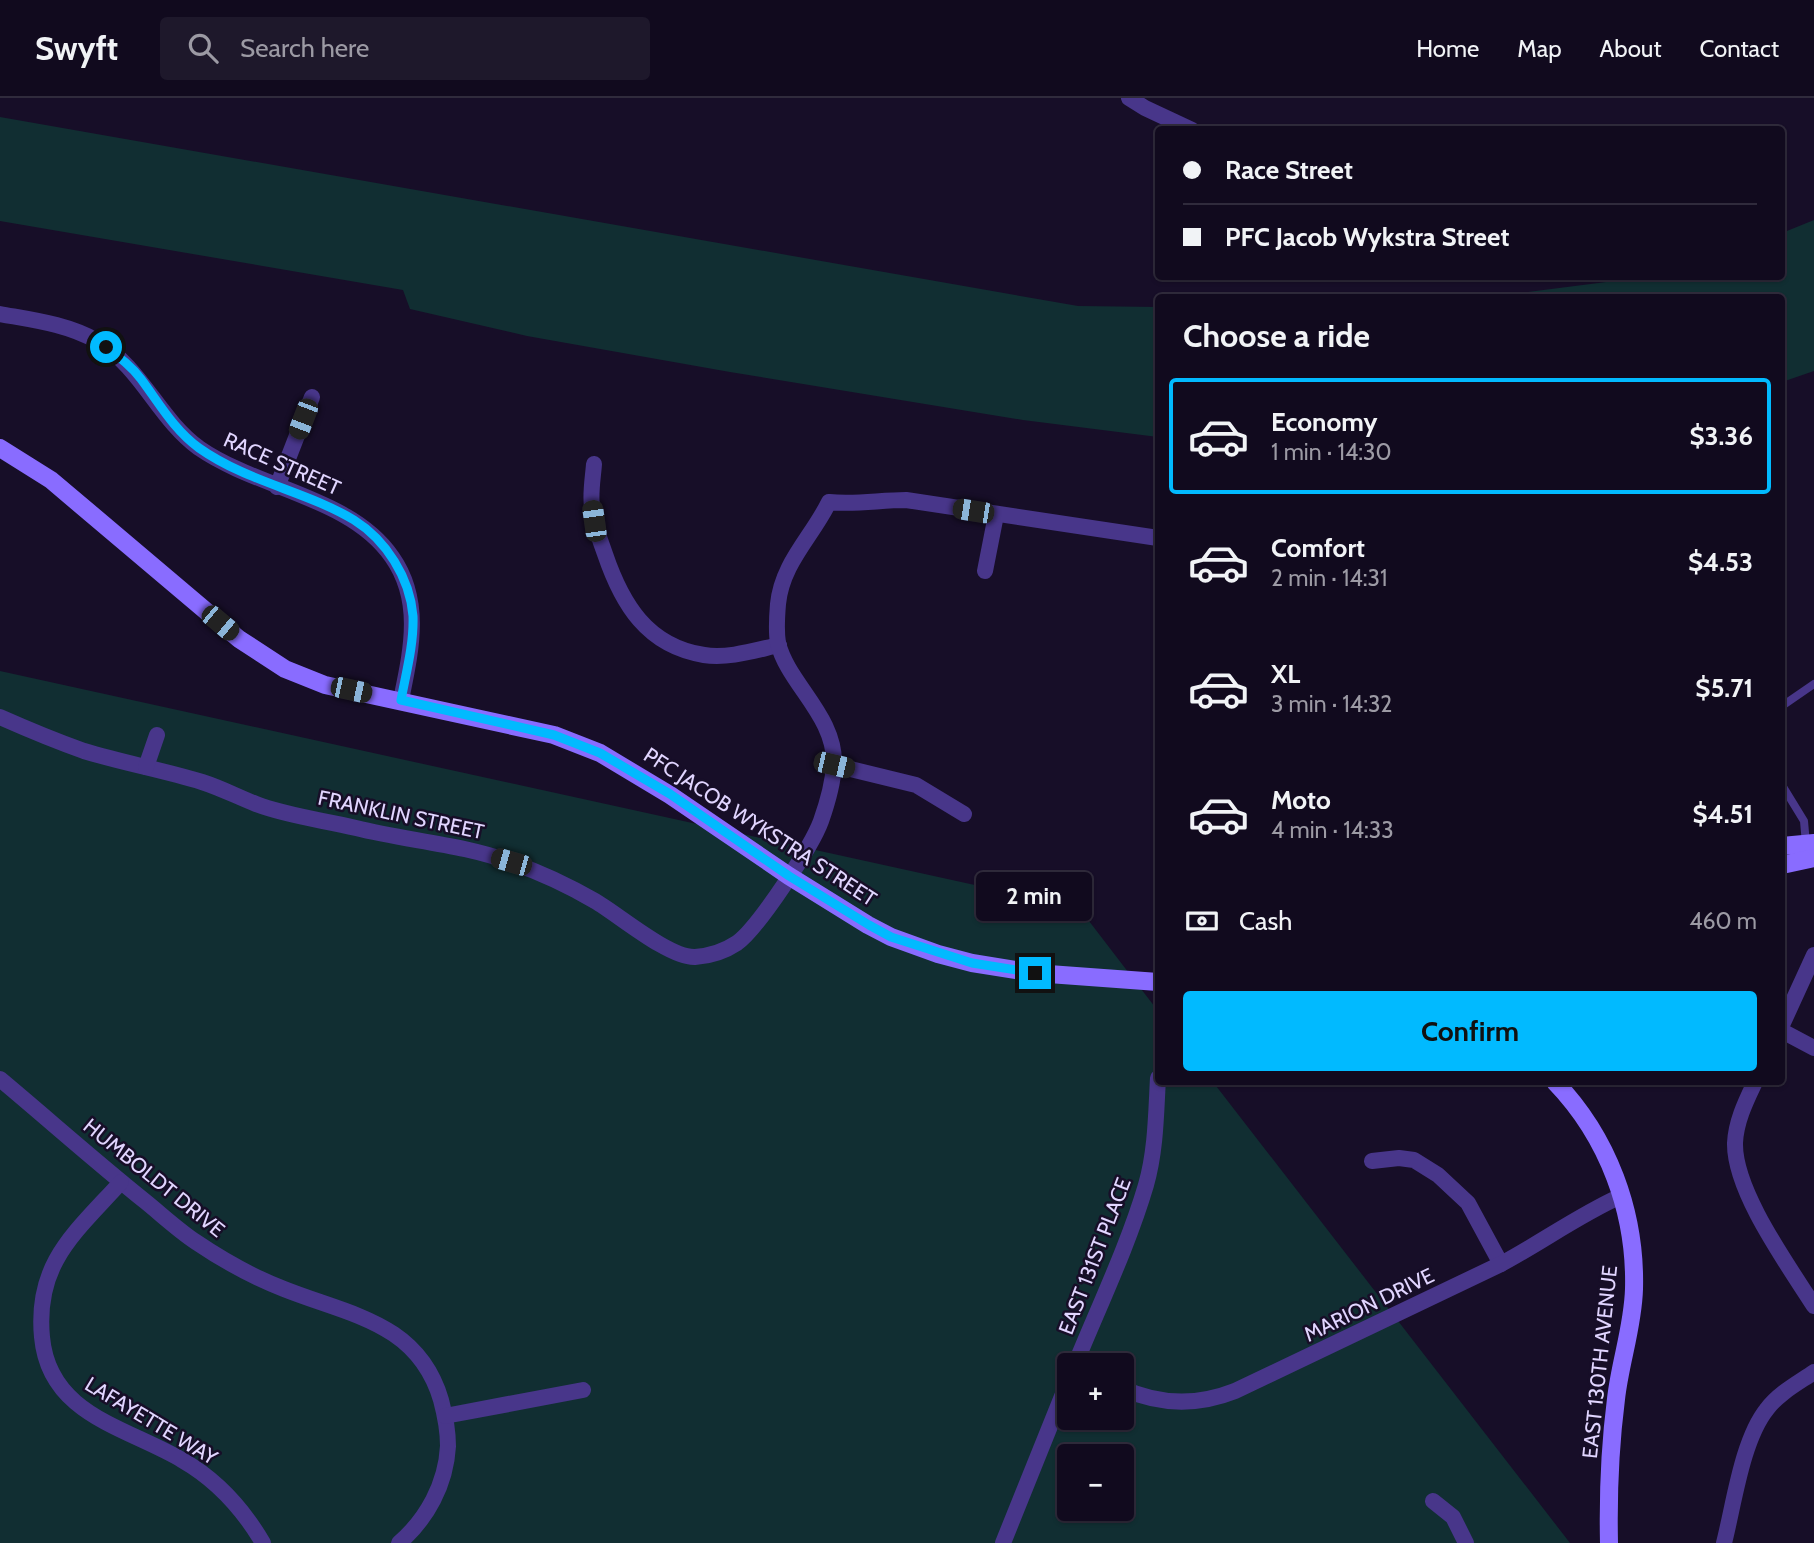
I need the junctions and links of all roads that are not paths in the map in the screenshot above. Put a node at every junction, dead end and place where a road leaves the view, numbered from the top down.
1 (1129, 98) edge
2 (1183, 126) edge
3 (0, 314) edge
4 (312, 397) dead end
5 (0, 448) edge
6 (594, 464) dead end
7 (277, 487) junction
8 (996, 515) junction
9 (1155, 538) edge
10 (985, 571) dead end
11 (779, 645) junction
12 (1814, 684) edge
13 (401, 700) junction
14 (1785, 704) edge
15 (0, 717) edge
16 (157, 735) dead end
17 (834, 765) junction
18 (146, 767) junction
19 (1785, 790) edge
20 (964, 814) dead end
21 (1785, 846) edge
22 (1811, 848) edge
23 (1785, 862) edge
24 (789, 876) junction
25 (1814, 956) edge
26 (1155, 982) edge
27 (1785, 1019) edge
28 (1785, 1033) edge
29 (1814, 1048) edge
30 (0, 1079) edge
31 (1157, 1085) edge
32 (1558, 1085) edge
33 (1754, 1085) edge
34 (1372, 1161) dead end
35 (121, 1182) junction
36 (1621, 1196) junction
37 (1501, 1264) junction
38 (1814, 1306) edge
39 (1080, 1353) edge
40 (1814, 1372) edge
41 (583, 1390) dead end
42 (1134, 1393) edge
43 (1057, 1409) edge
44 (445, 1416) junction
45 (1433, 1501) dead end
46 (263, 1543) edge
47 (399, 1543) edge
48 (1003, 1543) edge
49 (1465, 1543) edge
50 (1609, 1543) edge
51 (1724, 1543) edge

1 - 2 street
3 - 7 street, RACE STREET
4 - 7 street
5 - 13 street, PFC JACOB WYKSTRA STREET
6 - 11 street
7 - 13 street, RACE STREET
8 - 9 street
8 - 10 street
8 - 11 street
11 - 17 street
12 - 14 lane
13 - 24 street, PFC JACOB WYKSTRA STREET
15 - 18 street, FRANKLIN STREET
16 - 18 street
17 - 20 street
17 - 24 street, FRANKLIN STREET
18 - 24 street, FRANKLIN STREET
19 - 22 lane
21 - 22 street
22 - 23 street
24 - 26 street, PFC JACOB WYKSTRA STREET
25 - 27 street
28 - 29 street
30 - 35 street, HUMBOLDT DRIVE
31 - 39 street, EAST 131ST PLACE
32 - 36 street, EAST 130TH AVENUE
33 - 38 street
34 - 37 street
35 - 44 street, HUMBOLDT DRIVE
35 - 46 street, LAFAYETTE WAY
36 - 37 street, MARION DRIVE
36 - 50 street, EAST 130TH AVENUE
37 - 42 street, MARION DRIVE
40 - 51 street
41 - 44 street
43 - 48 street
44 - 47 street, HUMBOLDT DRIVE
45 - 49 street

